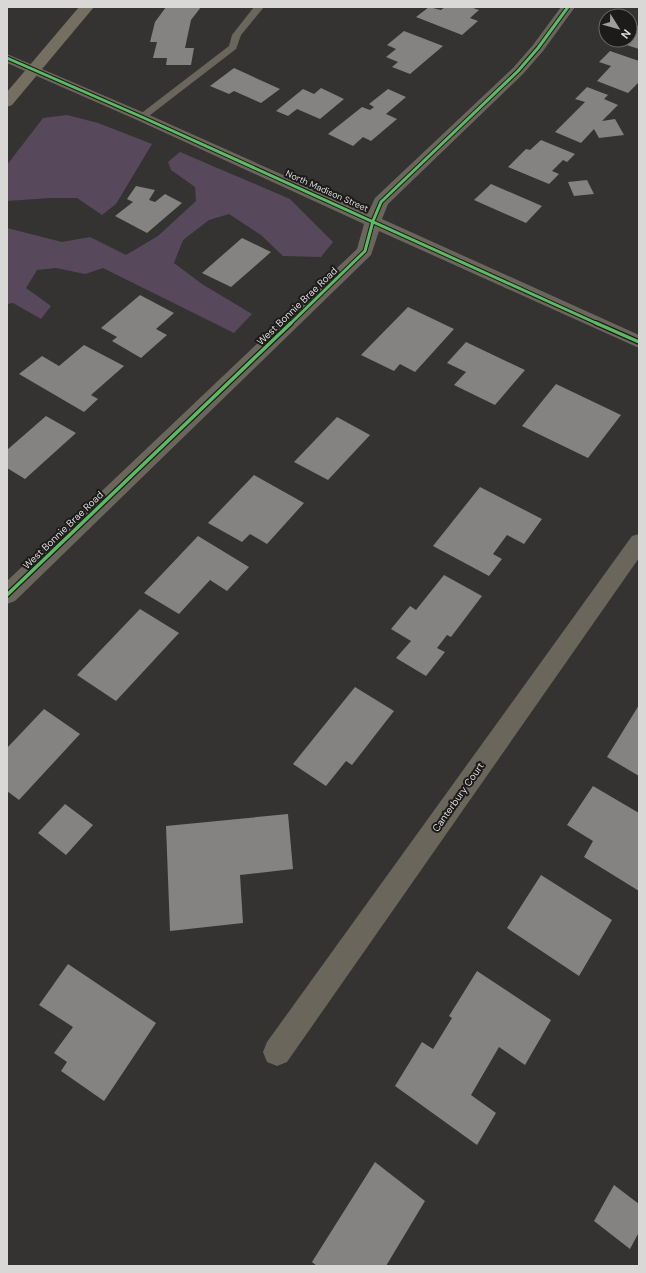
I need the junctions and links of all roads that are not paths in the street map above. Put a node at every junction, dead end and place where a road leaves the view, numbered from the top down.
1 (87, 7) edge
2 (259, 7) edge
3 (568, 7) edge
4 (7, 58) edge
5 (33, 71) junction
6 (7, 102) edge
7 (142, 117) junction
8 (373, 221) junction
9 (639, 342) edge
10 (639, 542) edge
11 (7, 595) edge
12 (277, 1052) dead end

1 - 5 main road
2 - 7 lane
3 - 8 street, West Bonnie Brae Road
4 - 5 street, North Madison Street
5 - 6 main road
5 - 7 street, North Madison Street
7 - 8 street, North Madison Street
8 - 9 street, North Madison Street
8 - 11 street, West Bonnie Brae Road
10 - 12 street, Canterbury Court

